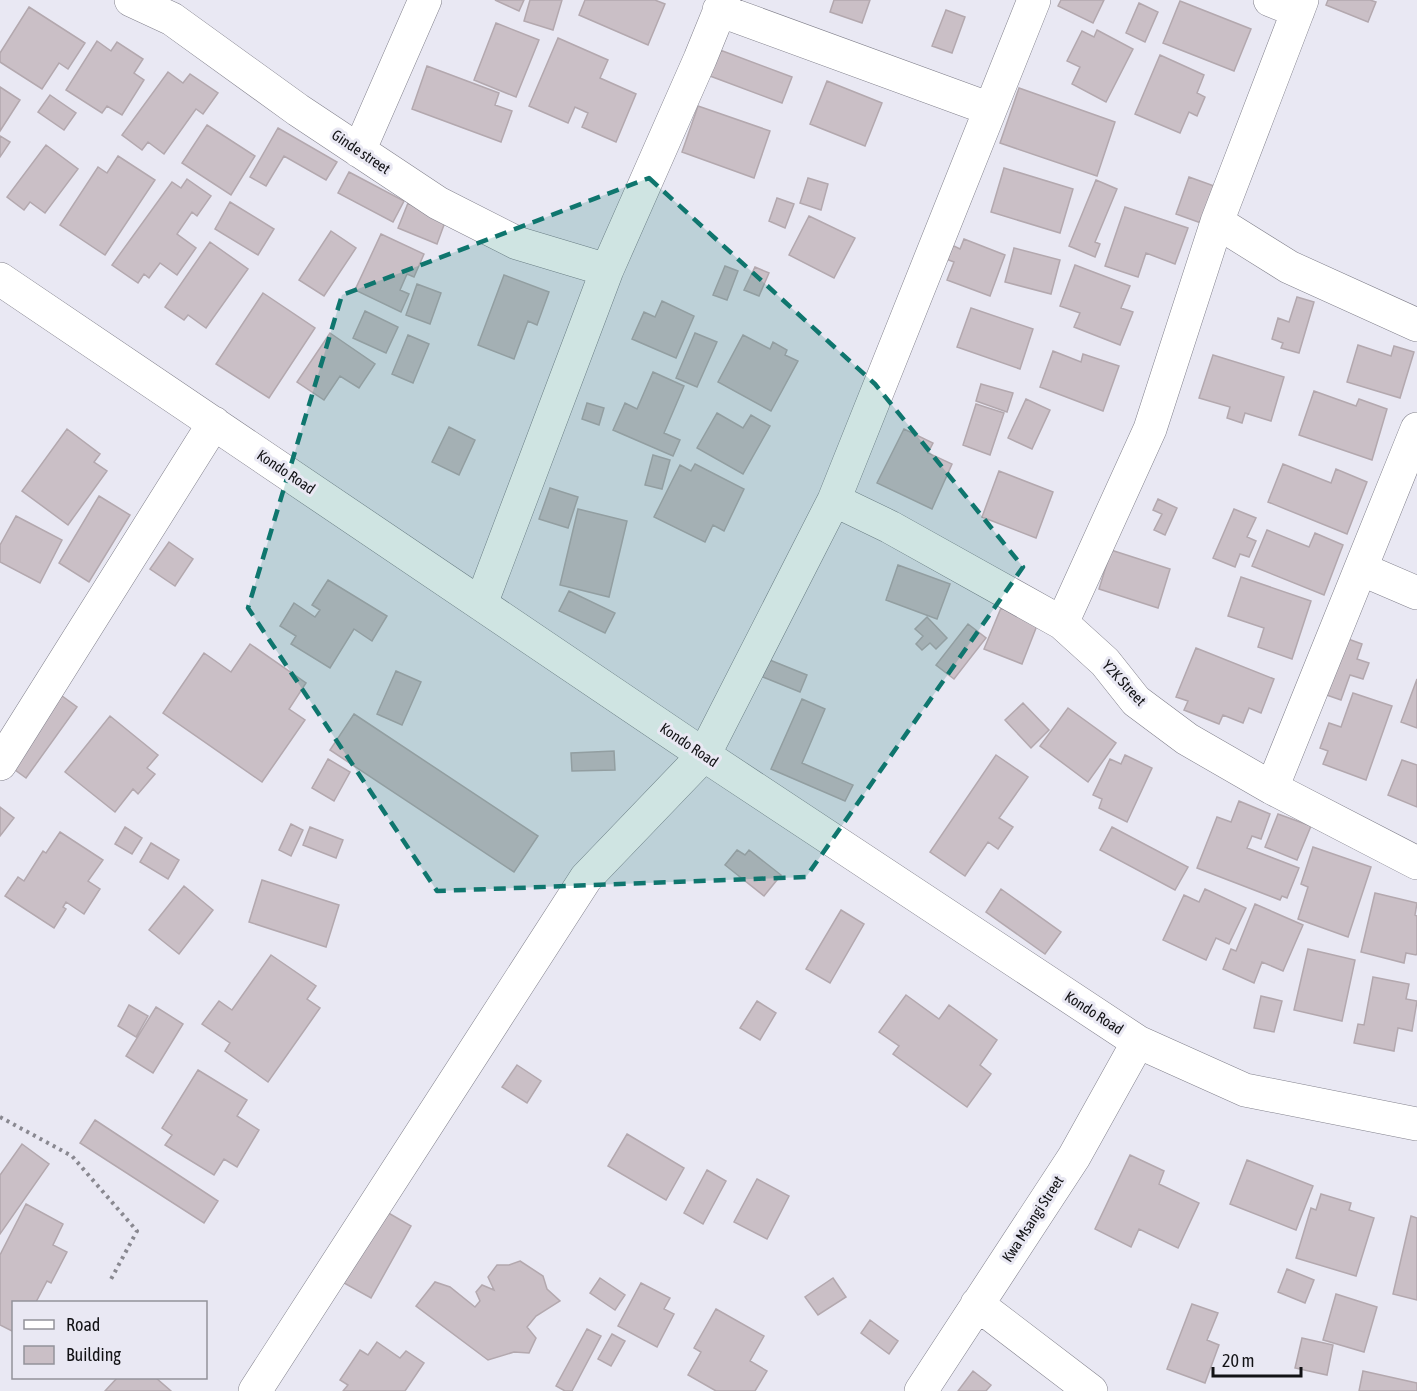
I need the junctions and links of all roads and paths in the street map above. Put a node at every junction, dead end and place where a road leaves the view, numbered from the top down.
1 (131, 0) edge
2 (424, 0) edge
3 (1034, 0) edge
4 (1290, 4) edge
5 (722, 5) edge
6 (175, 9) edge
7 (990, 110) junction
8 (359, 151) junction
9 (1217, 222) junction
10 (607, 270) junction
11 (0, 279) edge
12 (1417, 325) edge
13 (214, 423) junction
14 (1417, 429) edge
15 (834, 500) junction
16 (1361, 568) junction
17 (1417, 593) edge
18 (481, 604) junction
19 (1062, 623) junction
20 (704, 755) junction
21 (0, 764) edge
22 (1272, 789) junction
23 (1417, 863) edge
24 (1138, 1042) junction
25 (0, 1117) edge
26 (1417, 1124) edge
27 (110, 1281) dead end
28 (977, 1304) junction
29 (255, 1391) edge
30 (921, 1391) edge
31 (1090, 1391) edge

1 - 6 street, Ginde street
2 - 8 street
3 - 7 street
4 - 9 street
5 - 7 street
5 - 10 street
6 - 8 street, Ginde street
7 - 15 street
8 - 10 street, Ginde street
9 - 12 street
9 - 19 street
10 - 18 street
11 - 13 street, Kondo Road
13 - 18 street, Kondo Road
13 - 21 street
14 - 16 street
15 - 19 street, Y2K Street
15 - 20 street
16 - 17 street
16 - 22 street
18 - 20 street, Kondo Road
19 - 22 street, Y2K Street
20 - 24 street, Kondo Road
20 - 29 street
22 - 23 street, Y2K Street
24 - 26 street, Kondo Road
24 - 28 street, Kwa Msangi Street
25 - 27 path
28 - 30 street, Kwa Msangi Street
28 - 31 street

